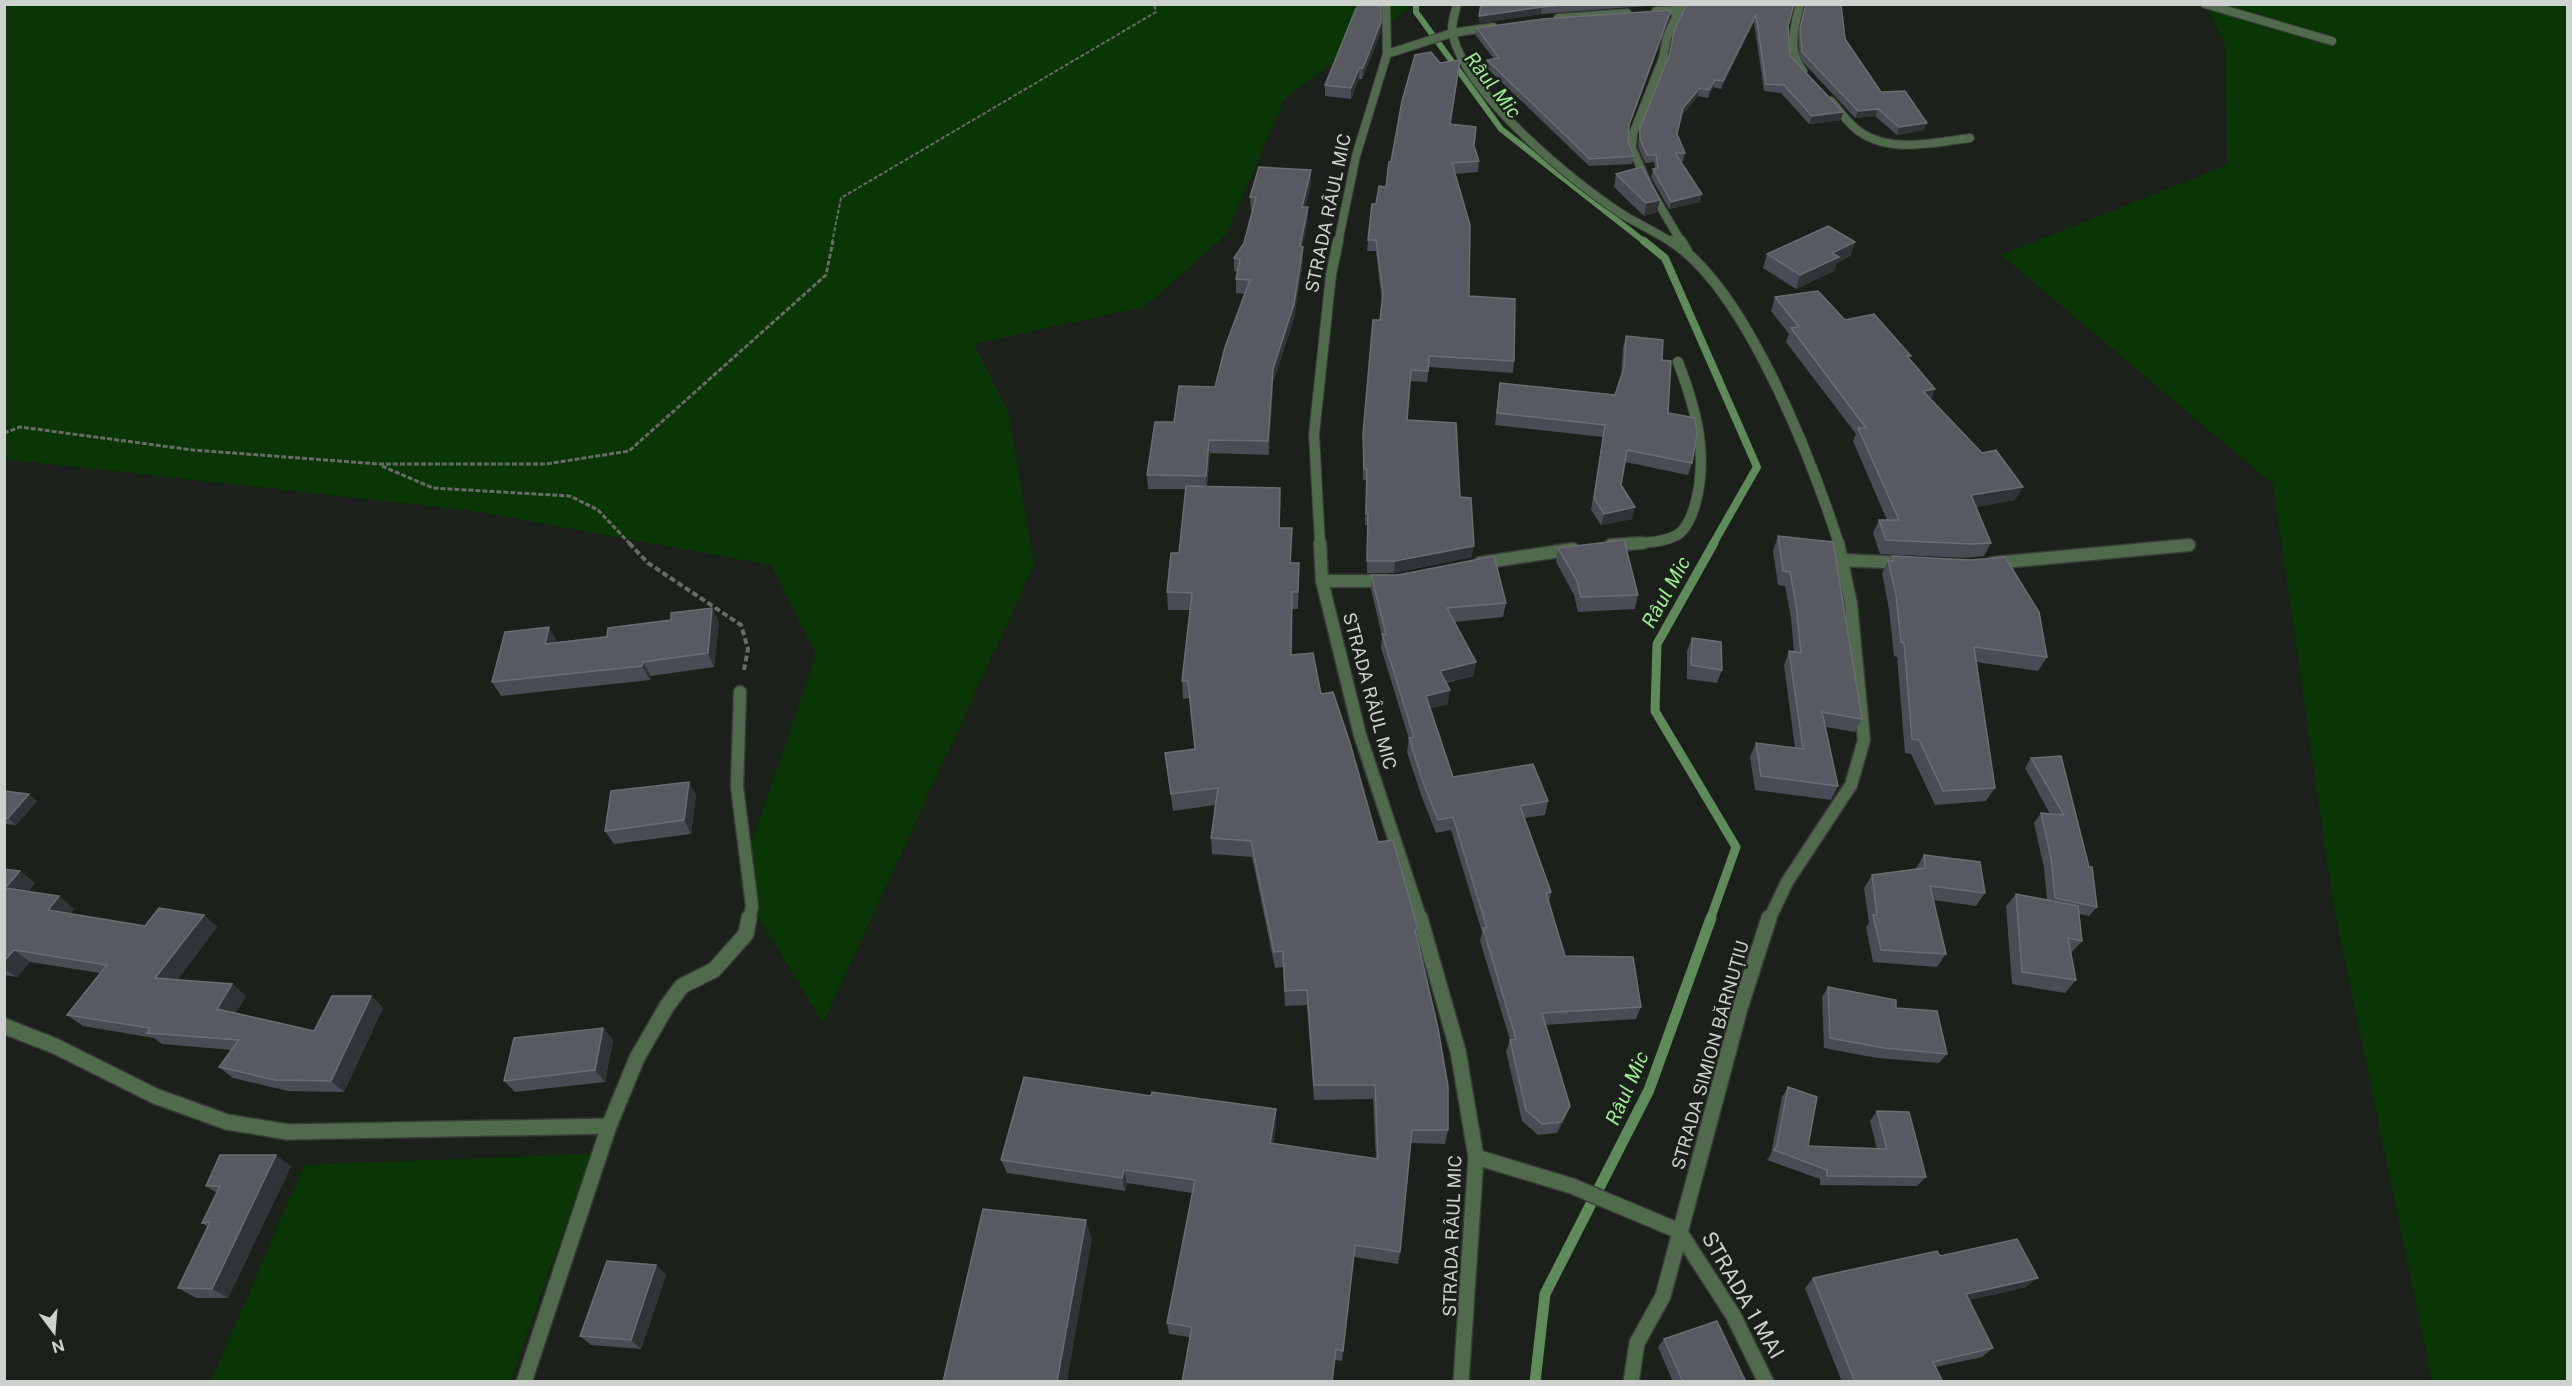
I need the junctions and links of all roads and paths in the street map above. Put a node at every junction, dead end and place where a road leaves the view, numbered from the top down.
1 (1154, 4) edge
2 (1386, 4) edge
3 (1457, 4) edge
4 (1800, 4) edge
5 (2205, 4) edge
6 (1681, 7) edge
7 (1641, 12) edge
8 (1650, 12) edge
9 (1551, 19) edge
10 (1497, 26) edge
11 (1452, 33) junction
12 (2332, 41) dead end
13 (1387, 54) junction
14 (1812, 81) edge
15 (1824, 94) edge
16 (1970, 138) dead end
17 (1688, 252) junction
18 (1678, 362) dead end
19 (4, 433) edge
20 (379, 464) junction
21 (2189, 545) dead end
22 (1844, 560) junction
23 (1919, 564) edge
24 (1472, 565) edge
25 (1976, 565) edge
26 (1322, 581) junction
27 (1395, 581) edge
28 (740, 692) joint
29 (4, 1026) edge
30 (609, 1126) junction
31 (1476, 1157) junction
32 (1679, 1231) junction
33 (524, 1382) edge
34 (1461, 1382) edge
35 (1631, 1382) edge
36 (1766, 1382) edge

1 - 20 path
2 - 13 street, STRADA RÂUL MIC
3 - 11 street
4 - 14 street
5 - 12 street
6 - 8 street
6 - 17 street
7 - 9 street
10 - 11 street
11 - 13 street
11 - 17 street, STRADA SIMION BĂRNUȚIU
13 - 26 street, STRADA RÂUL MIC
15 - 16 street
17 - 22 street, STRADA SIMION BĂRNUȚIU
18 - 24 street
19 - 20 path
20 - 28 path
21 - 25 street
22 - 23 street
22 - 32 street, STRADA SIMION BĂRNUȚIU
26 - 27 street
26 - 31 street, STRADA RÂUL MIC
28 - 30 street
29 - 30 street
30 - 33 street
31 - 32 street
31 - 34 street, STRADA RÂUL MIC
32 - 35 street, STRADA SIMION BĂRNUȚIU
32 - 36 street, STRADA 1 MAI

